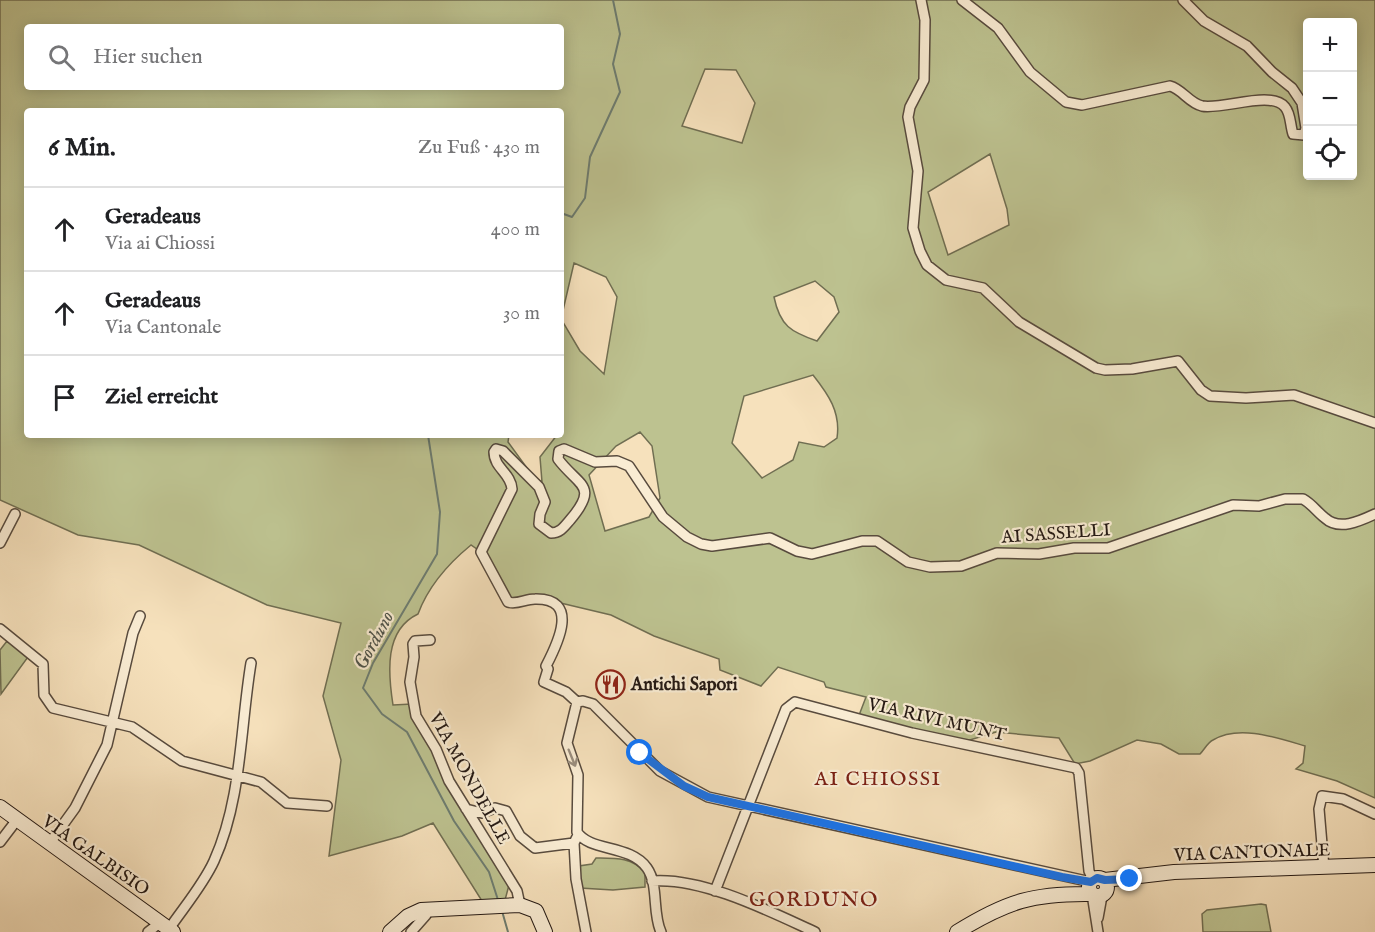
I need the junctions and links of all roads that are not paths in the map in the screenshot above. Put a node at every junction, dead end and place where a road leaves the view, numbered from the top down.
1 (921, 0) edge
2 (962, 0) edge
3 (1183, 0) edge
4 (1375, 423) edge
5 (15, 514) dead end
6 (1375, 514) edge
7 (0, 543) edge
8 (140, 616) dead end
9 (0, 629) edge
10 (430, 640) dead end
11 (250, 663) dead end
12 (577, 702) junction
13 (114, 722) junction
14 (238, 776) junction
15 (327, 806) dead end
16 (0, 807) edge
17 (748, 807) junction
18 (466, 809) junction
19 (1375, 814) edge
20 (16, 821) junction
21 (576, 839) junction
22 (1, 841) edge
23 (49, 844) junction
24 (1375, 865) edge
25 (1324, 868) junction
26 (1062, 877) junction
27 (652, 881) junction
28 (1098, 887) junction
29 (715, 891) junction
30 (1066, 892) junction
31 (519, 905) junction
32 (427, 909) junction
33 (168, 928) edge
34 (148, 932) edge
35 (390, 932) edge
36 (411, 932) edge
37 (545, 932) edge
38 (586, 932) edge
39 (661, 932) edge
40 (815, 932) edge
41 (957, 932) edge
42 (1098, 932) edge

1 - 4 street
2 - 3 street
5 - 7 street
6 - 12 street, AI SASSELLI
8 - 13 street
9 - 13 street
10 - 18 street, VIA MONDELLE
11 - 14 street
12 - 17 street
12 -> 21 street
13 - 14 street
13 - 23 street
14 - 15 street
14 - 33 street
16 - 20 main road, VIA GALBISIO
17 - 26 street
17 - 28 street, VIA RIVI MUNT
17 - 29 street
18 - 21 street
18 - 31 street, VIA MONDELLE
19 - 25 street
20 - 22 street
20 - 23 main road, VIA GALBISIO
21 - 27 street
21 - 38 street
23 - 33 main road, VIA GALBISIO
24 - 25 main road, VIA CANTONALE
25 - 28 main road, VIA CANTONALE
26 - 28 street
26 - 30 street
27 - 29 street
27 - 39 street
28 - 30 main road, VIA CANTONALE
28 - 42 street
29 - 40 street
30 - 41 main road, VIA CANTONALE
31 - 32 main road
31 - 37 main road
32 - 35 main road
32 - 36 street
33 - 34 street

